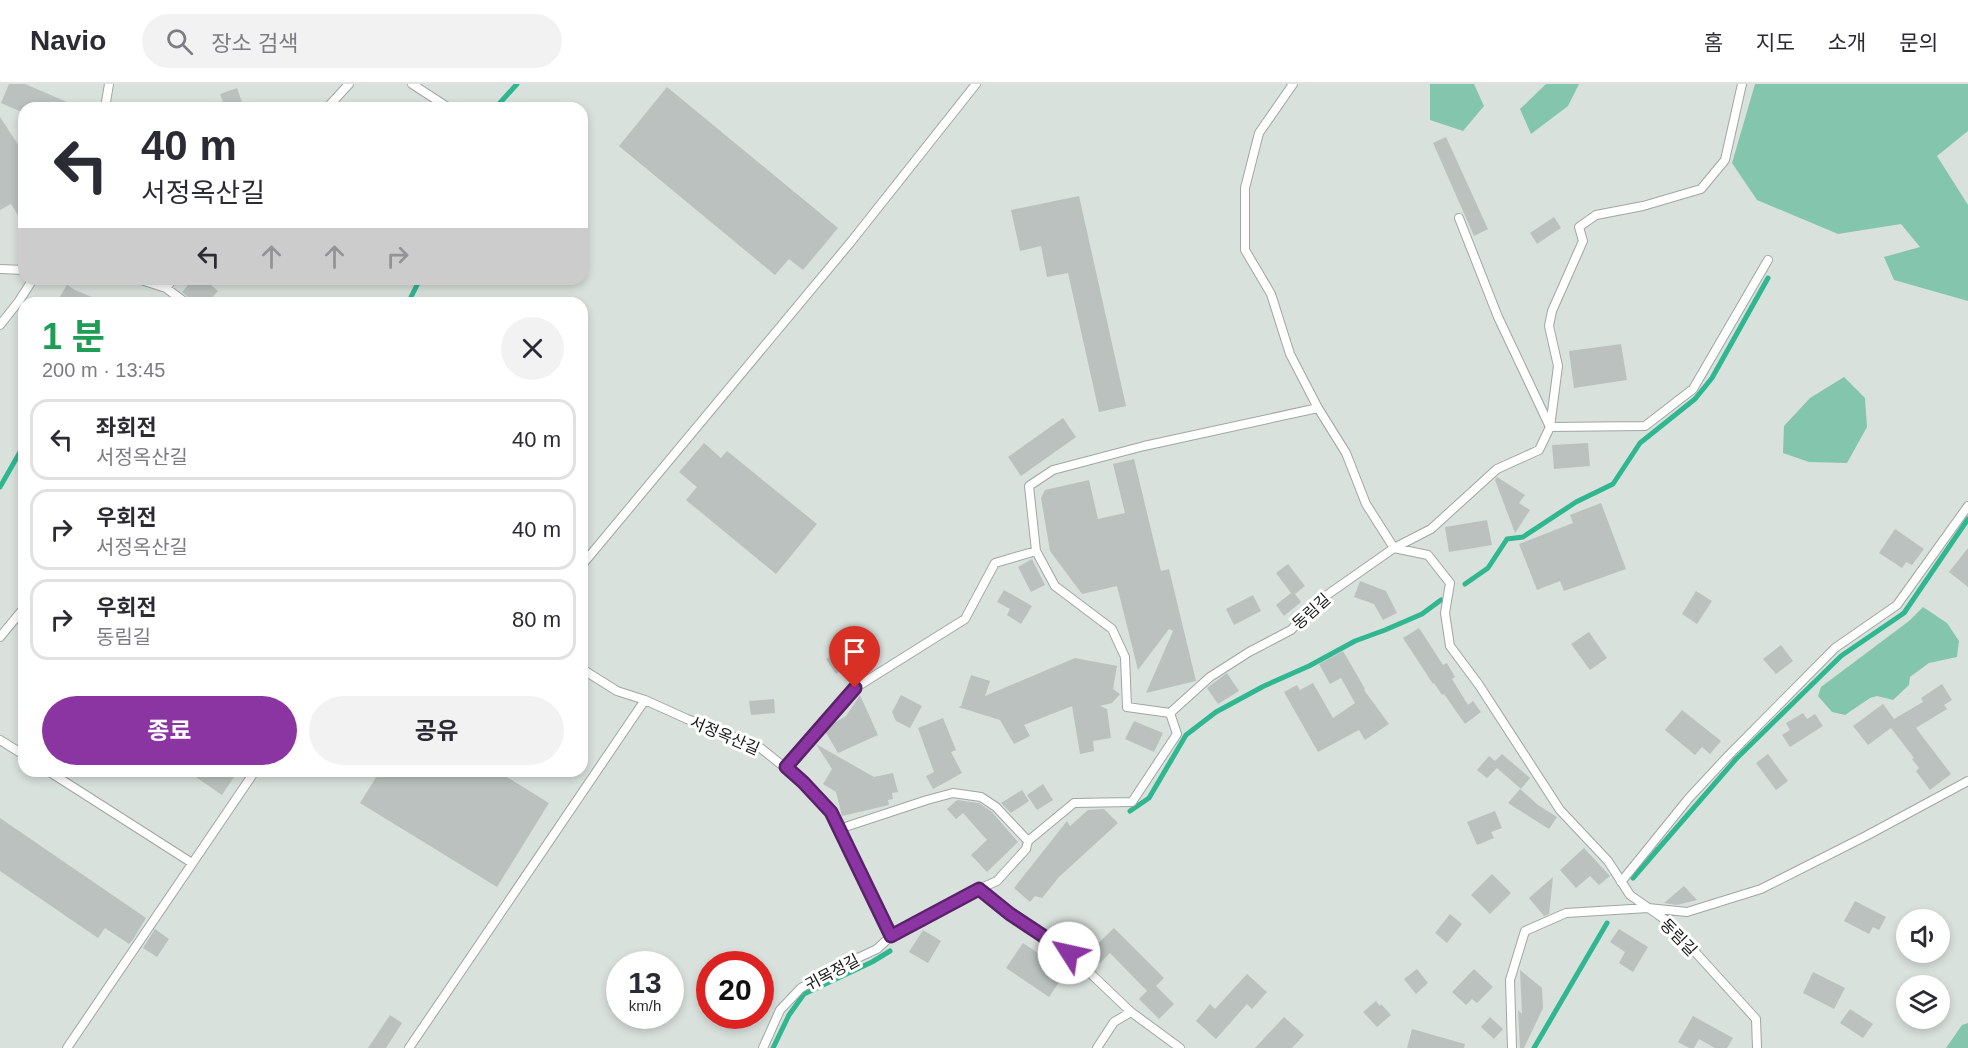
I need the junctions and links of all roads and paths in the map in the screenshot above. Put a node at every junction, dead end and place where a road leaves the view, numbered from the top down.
1 (109, 84) edge
2 (349, 84) edge
3 (412, 84) edge
4 (976, 84) edge
5 (1293, 84) edge
6 (1742, 84) edge
7 (106, 102) edge
8 (332, 102) edge
9 (440, 102) edge
10 (1459, 218) dead end
11 (1768, 260) dead end
12 (0, 269) edge
13 (18, 270) edge
14 (157, 285) edge
15 (168, 285) edge
16 (166, 288) junction
17 (178, 297) edge
18 (18, 303) edge
19 (0, 325) edge
20 (1317, 408) junction
21 (1550, 427) junction
22 (1968, 506) edge
23 (1394, 548) junction
24 (1036, 551) junction
25 (588, 558) edge
26 (18, 615) edge
27 (0, 637) edge
28 (588, 673) edge
29 (645, 700) junction
30 (1170, 713) junction
31 (0, 740) edge
32 (18, 751) edge
33 (786, 767) junction
34 (57, 777) edge
35 (251, 777) edge
36 (1968, 782) edge
37 (839, 829) junction
38 (1028, 841) junction
39 (192, 863) junction
40 (1621, 882) junction
41 (979, 889) junction
42 (1648, 908) junction
43 (891, 936) junction
44 (1131, 1012) junction
45 (67, 1048) edge
46 (409, 1048) edge
47 (763, 1048) edge
48 (1097, 1048) edge
49 (1180, 1048) edge
50 (1512, 1048) edge
51 (1757, 1048) edge

1 - 7 lane
2 - 8 lane
3 - 9 lane
4 - 25 lane
5 - 20 lane
6 - 21 lane
10 - 21 lane
11 - 21 lane
12 - 13 lane
14 - 16 lane
15 - 16 lane
16 - 17 lane
18 - 19 lane
20 - 23 lane
20 - 24 lane
21 - 23 lane
22 - 40 lane
23 - 30 lane, 동림길
23 - 40 lane, 동림길
24 - 30 lane
24 - 33 lane
26 - 27 lane
28 - 29 lane, 서정옥산길
29 - 33 lane, 서정옥산길
29 - 46 lane
30 - 38 lane
31 - 32 lane
33 - 37 lane, 서정옥산길
34 - 39 lane
35 - 39 lane
36 - 42 lane
37 - 38 lane
37 - 43 lane, 서정옥산길
38 - 41 lane
39 - 45 lane
40 - 42 lane, 동림길
41 - 43 lane
41 - 44 lane
42 - 50 lane
42 - 51 lane, 동림길
43 - 47 lane, 귀목정길
44 - 48 lane
44 - 49 lane

